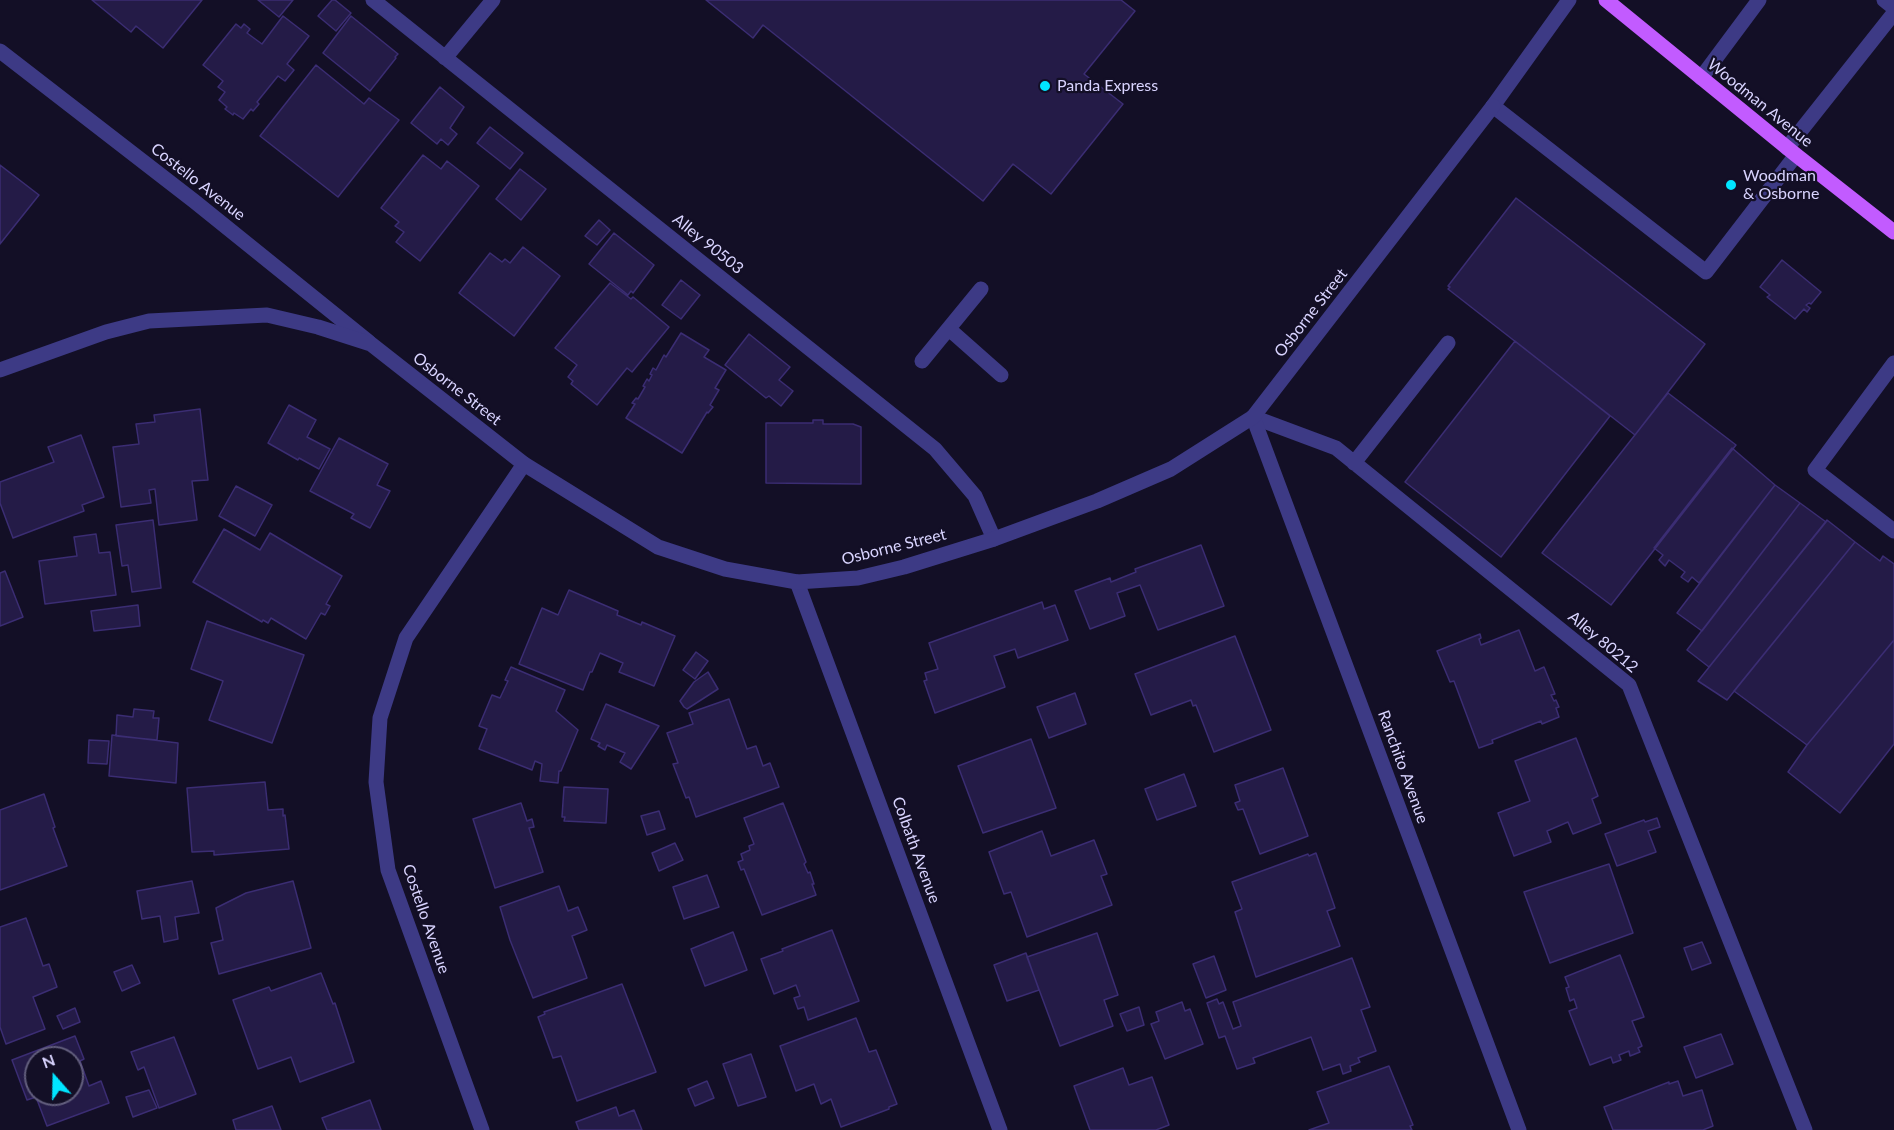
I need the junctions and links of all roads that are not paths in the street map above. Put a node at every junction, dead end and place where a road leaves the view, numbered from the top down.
1 (373, 0) edge
2 (494, 0) edge
3 (1569, 0) edge
4 (1606, 0) edge
5 (1759, 0) edge
6 (1884, 0) edge
7 (1894, 8) edge
8 (1894, 12) edge
9 (0, 51) edge
10 (446, 58) junction
11 (1701, 78) junction
12 (1493, 106) junction
13 (1791, 152) junction
14 (1894, 232) edge
15 (981, 289) dead end
16 (949, 329) junction
17 (1448, 343) dead end
18 (371, 344) junction
19 (922, 361) dead end
20 (1894, 363) edge
21 (0, 370) edge
22 (1001, 375) dead end
23 (1253, 417) junction
24 (1354, 463) junction
25 (524, 464) junction
26 (1894, 531) edge
27 (994, 539) junction
28 (797, 582) junction
29 (482, 1130) edge
30 (1000, 1130) edge
31 (1518, 1130) edge
32 (1805, 1130) edge

1 - 10 street, Alley 90503
2 - 10 street
3 - 12 street, Osborne Street
4 - 11 main road, Woodman Avenue
5 - 11 street
6 - 7 street
8 - 13 street
9 - 18 street, Costello Avenue
10 - 27 street, Alley 90503
11 - 13 main road, Woodman Avenue
12 - 13 street
12 - 23 street, Osborne Street
13 - 14 main road, Woodman Avenue
15 - 16 street
16 - 19 street
16 - 22 street
17 - 24 street
18 - 21 street, Osborne Street
18 - 25 street, Osborne Street
20 - 26 street
23 - 24 street, Alley 80212
23 - 27 street, Osborne Street
23 - 31 street, Ranchito Avenue
24 - 32 street, Alley 80212
25 - 28 street, Osborne Street
25 - 29 street, Costello Avenue
27 - 28 street, Osborne Street
28 - 30 street, Colbath Avenue

